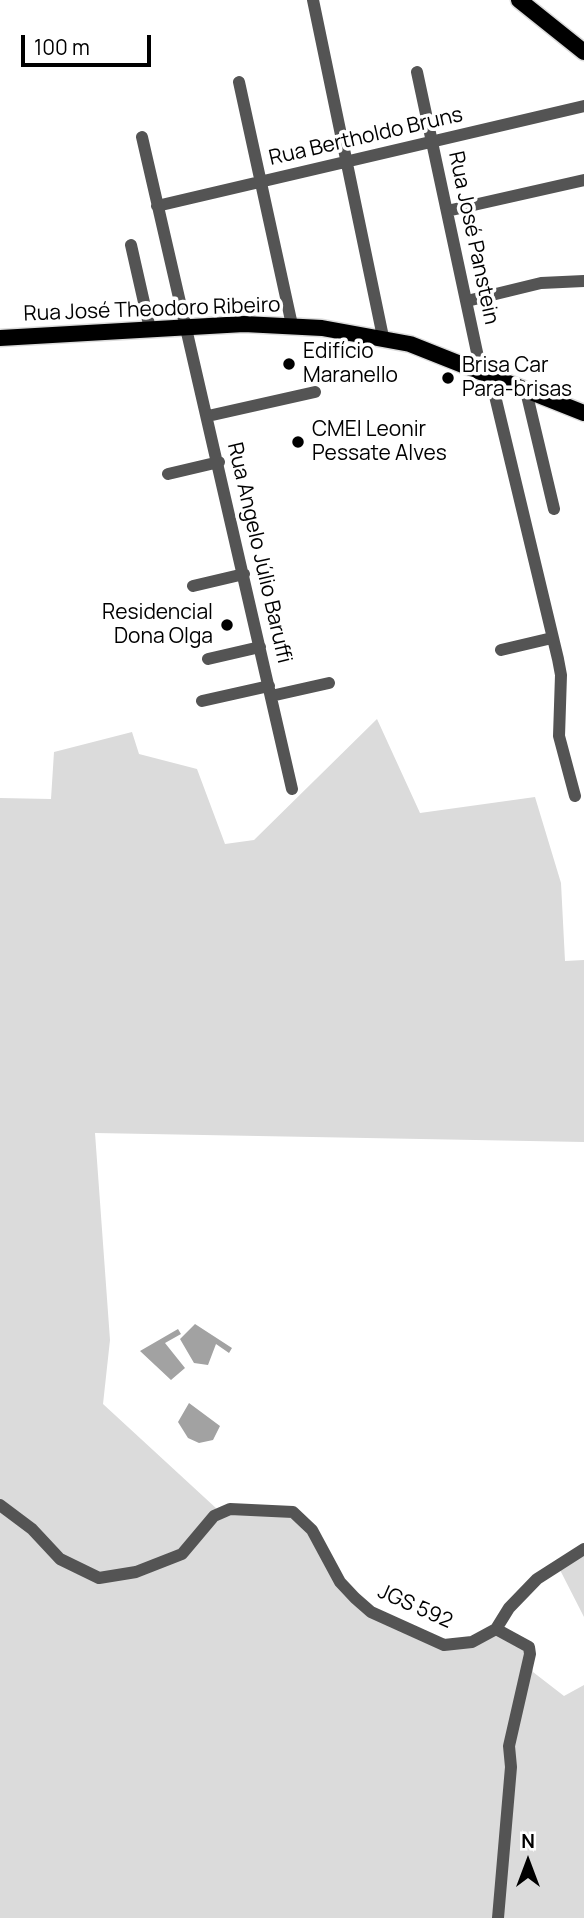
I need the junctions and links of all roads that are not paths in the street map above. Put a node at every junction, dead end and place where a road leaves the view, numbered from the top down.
1 (313, 0) edge
2 (519, 0) edge
3 (584, 52) edge
4 (417, 72) dead end
5 (239, 82) dead end
6 (584, 106) edge
7 (142, 137) dead end
8 (432, 141) junction
9 (345, 162) junction
10 (584, 180) edge
11 (260, 182) junction
12 (157, 206) junction
13 (447, 211) junction
14 (131, 245) dead end
15 (584, 281) edge
16 (467, 301) junction
17 (292, 325) junction
18 (186, 327) junction
19 (150, 329) junction
20 (383, 337) junction
21 (0, 338) edge
22 (486, 373) junction
23 (526, 391) junction
24 (315, 392) dead end
25 (584, 412) edge
26 (208, 416) junction
27 (219, 462) junction
28 (168, 474) dead end
29 (554, 509) dead end
30 (244, 574) junction
31 (193, 586) dead end
32 (552, 638) junction
33 (260, 647) junction
34 (501, 650) dead end
35 (208, 659) dead end
36 (329, 683) dead end
37 (270, 691) junction
38 (202, 701) dead end
39 (292, 789) dead end
40 (575, 796) dead end
41 (0, 1505) edge
42 (584, 1549) edge
43 (496, 1629) junction
44 (498, 1918) edge

1 - 9 street
2 - 3 main road
4 - 8 street, Rua José Panstein
5 - 11 street
6 - 8 street, Rua Bertholdo Bruns
7 - 12 street, Rua Angelo Júlio Baruffi
8 - 9 street, Rua Bertholdo Bruns
8 - 13 street, Rua José Panstein
9 - 11 street, Rua Bertholdo Bruns
9 - 20 street
10 - 13 street
11 - 12 street, Rua Bertholdo Bruns
11 - 17 street
12 - 18 street, Rua Angelo Júlio Baruffi
13 - 16 street, Rua José Panstein
14 - 19 street
15 - 16 street
16 - 22 street, Rua José Panstein
17 - 18 main road, Rua José Theodoro Ribeiro
17 - 20 main road, Rua José Theodoro Ribeiro
18 - 19 main road, Rua José Theodoro Ribeiro
18 - 26 street, Rua Angelo Júlio Baruffi
19 - 21 main road, Rua José Theodoro Ribeiro
20 - 22 main road, Rua José Theodoro Ribeiro
22 - 23 main road, Rua José Theodoro Ribeiro
22 - 32 street, Rua José Panstein
23 - 25 main road, Rua José Theodoro Ribeiro
23 - 29 street
24 - 26 street
26 - 27 street, Rua Angelo Júlio Baruffi
27 - 28 street
27 - 30 street, Rua Angelo Júlio Baruffi
30 - 31 street
30 - 33 street, Rua Angelo Júlio Baruffi
32 - 34 street
32 - 40 street, Rua José Panstein
33 - 35 street
33 - 37 street, Rua Angelo Júlio Baruffi
36 - 37 street
37 - 38 street
37 - 39 street, Rua Angelo Júlio Baruffi
41 - 43 street, JGS 592
42 - 43 street, JGS 592
43 - 44 street

